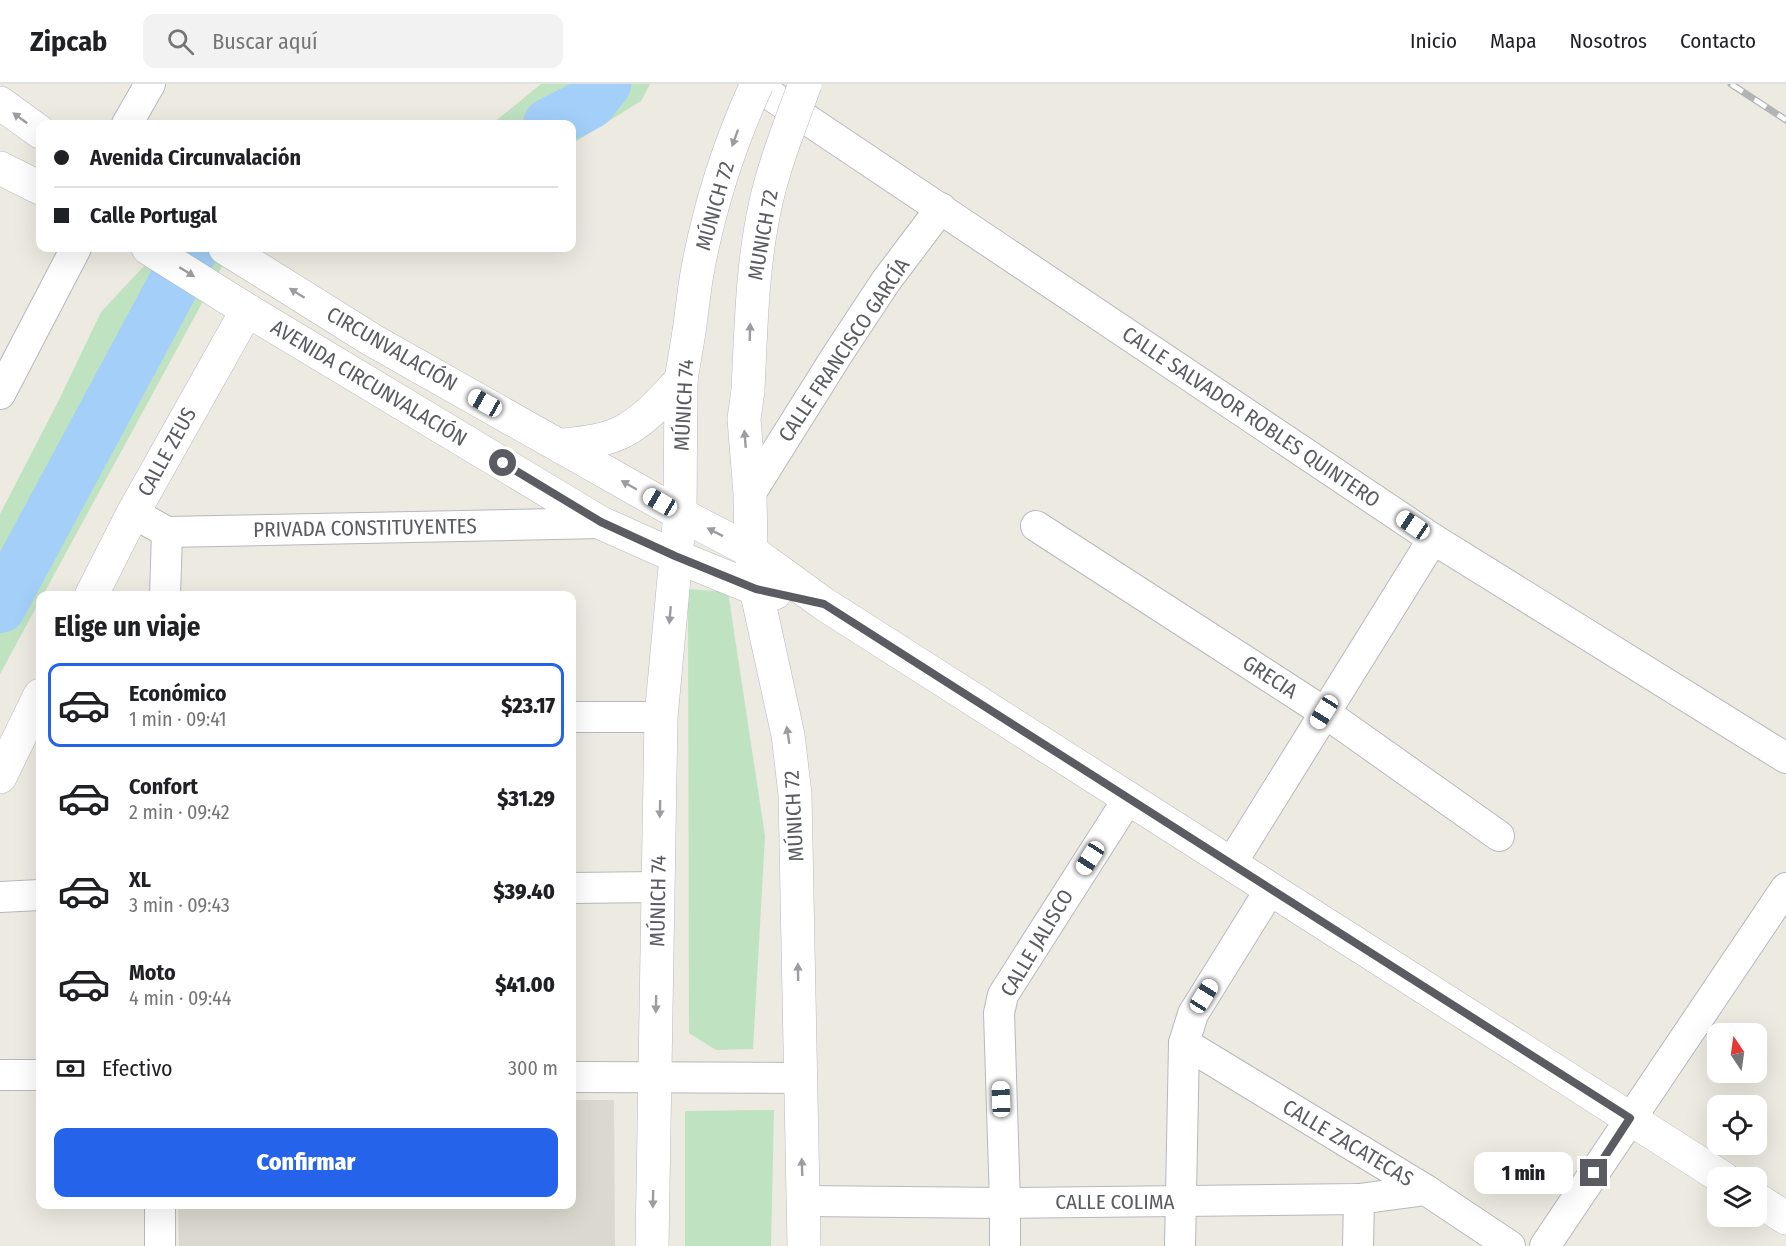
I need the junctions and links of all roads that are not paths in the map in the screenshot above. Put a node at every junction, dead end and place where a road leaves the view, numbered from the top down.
1 (150, 84) edge
2 (756, 84) edge
3 (805, 84) edge
4 (0, 103) edge
5 (129, 120) edge
6 (36, 129) edge
7 (0, 168) edge
8 (36, 186) edge
9 (941, 208) junction
10 (74, 252) edge
11 (154, 252) edge
12 (236, 255) edge
13 (237, 303) junction
14 (689, 332) joint
15 (681, 380) junction
16 (748, 390) joint
17 (0, 394) edge
18 (561, 445) junction
19 (750, 494) junction
20 (133, 513) junction
21 (680, 514) junction
22 (601, 522) junction
23 (1036, 526) dead end
24 (167, 532) junction
25 (1433, 539) junction
26 (751, 551) junction
27 (675, 556) junction
28 (756, 589) junction
29 (94, 591) edge
30 (165, 591) edge
31 (824, 604) junction
32 (36, 709) edge
33 (1324, 712) junction
34 (576, 717) edge
35 (661, 717) junction
36 (1786, 758) edge
37 (0, 777) edge
38 (1128, 799) junction
39 (1499, 836) dead end
40 (1231, 864) junction
41 (658, 887) junction
42 (576, 888) edge
43 (1786, 888) edge
44 (1270, 890) junction
45 (36, 896) edge
46 (0, 897) edge
47 (1184, 1043) junction
48 (0, 1075) edge
49 (36, 1075) edge
50 (576, 1077) edge
51 (654, 1077) junction
52 (799, 1078) junction
53 (1630, 1118) junction
54 (1707, 1168) edge
55 (1426, 1190) junction
56 (1359, 1199) junction
57 (804, 1201) junction
58 (1180, 1202) junction
59 (1005, 1203) junction
60 (1767, 1206) edge
61 (160, 1209) edge
62 (1786, 1218) edge
63 (160, 1246) edge
64 (652, 1246) edge
65 (804, 1246) edge
66 (1005, 1246) edge
67 (1180, 1246) edge
68 (1358, 1246) edge
69 (1510, 1246) edge
70 (1545, 1246) edge

1 - 5 street
2 - 9 street, CALLE SALVADOR ROBLES QUINTERO
2 -> 14 street, MÚNICH 72, bridge
16 -> 3 street, MUNICH 72, bridge
6 -> 4 street
7 - 8 street
9 - 19 street, CALLE FRANCISCO GARCÍA
9 - 25 street, CALLE SALVADOR ROBLES QUINTERO
10 - 17 street
11 -> 13 street, AVENIDA CIRCUNVALACIÓN
18 -> 12 street, CIRCUNVALACIÓN
13 - 20 street, CALLE ZEUS
13 - 22 street, AVENIDA CIRCUNVALACIÓN
14 - 15 street, MÚNICH 74
15 - 18 street
15 - 21 street, MÚNICH 74
19 -> 16 street, MÚNICH 72
21 -> 18 street, CIRCUNVALACIÓN
19 - 26 street, MÚNICH 72
20 - 24 street
20 - 29 street, CALLE ZEUS
26 -> 21 street, CIRCUNVALACIÓN
21 - 27 street, MÚNICH 74
22 - 24 street, PRIVADA CONSTITUYENTES
22 - 27 street, AVENIDA CIRCUNVALACIÓN
23 - 33 street, GRECIA
24 - 30 street
25 - 33 street
25 - 36 street, CALLE SALVADOR ROBLES QUINTERO
26 - 28 street, MÚNICH 72
26 - 31 street, CIRCUNVALACIÓN
27 - 28 street, AVENIDA CIRCUNVALACIÓN
27 -> 35 street, MÚNICH 74
28 - 31 street, AVENIDA CIRCUNVALACIÓN
52 -> 28 street, MÚNICH 72
31 - 38 street, CIRCUNVALACIÓN
32 - 37 street
33 - 39 street, GRECIA
33 - 40 street
34 - 35 street
35 -> 41 street, MÚNICH 74
38 - 40 street, CIRCUNVALACIÓN
38 - 59 street, CALLE JALISCO
40 - 44 street, CIRCUNVALACIÓN
41 - 42 street
41 -> 51 street, MÚNICH 74
43 - 53 street
44 - 47 street
44 - 53 street, CIRCUNVALACIÓN
45 - 46 street
47 - 55 street, CALLE ZACATECAS
47 - 58 street
48 - 49 street
50 - 51 street
51 - 52 street
51 -> 64 street, MÚNICH 74
57 -> 52 street, MÚNICH 72
53 - 54 street, CIRCUNVALACIÓN
53 - 70 street
55 - 56 street, CALLE COLIMA
55 - 69 street, CALLE ZACATECAS
56 - 58 street, CALLE COLIMA
56 - 68 street
57 - 59 street, CALLE COLIMA
57 - 65 street, MÚNICH 72
58 - 59 street, CALLE COLIMA
58 - 67 street
59 - 66 street, CALLE JALISCO
60 - 62 street
61 - 63 street

